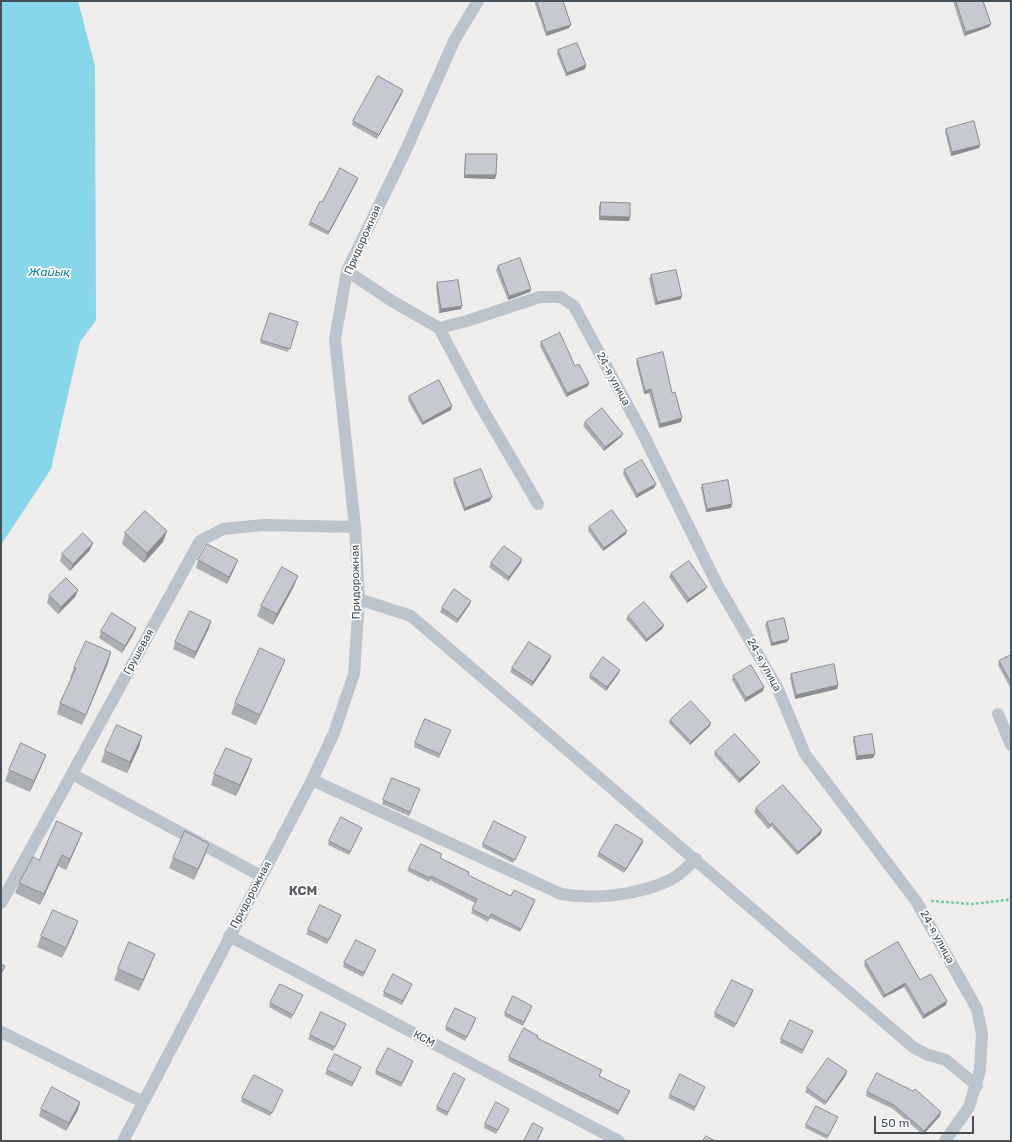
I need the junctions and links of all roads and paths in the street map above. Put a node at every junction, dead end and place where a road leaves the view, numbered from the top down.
1 (478, 1) edge
2 (347, 271) junction
3 (440, 328) junction
4 (538, 504) dead end
5 (355, 527) junction
6 (359, 599) junction
7 (998, 714) dead end
8 (1011, 745) edge
9 (72, 774) junction
10 (312, 780) junction
11 (696, 859) junction
12 (261, 876) junction
13 (1011, 897) edge
14 (916, 901) junction
15 (1, 903) edge
16 (229, 936) junction
17 (1, 1032) edge
18 (976, 1086) junction
19 (143, 1102) junction
20 (123, 1141) edge
21 (619, 1141) edge
22 (945, 1141) edge

1 - 2 street, Придорожная
2 - 3 street
2 - 5 street, Придорожная
3 - 4 street
3 - 14 street, 24-я улица
5 - 6 street, Придорожная
5 - 9 street, Грушевая
6 - 10 street, Придорожная
6 - 11 street
7 - 8 street
9 - 12 street
9 - 15 street, Грушевая
10 - 11 street
10 - 12 street, Придорожная
11 - 18 street
12 - 16 street, Придорожная
13 - 14 path
14 - 18 street, 24-я улица
16 - 19 street, Придорожная
16 - 21 street, КСМ
17 - 19 street
18 - 22 street, 24-я улица
19 - 20 street, Придорожная

